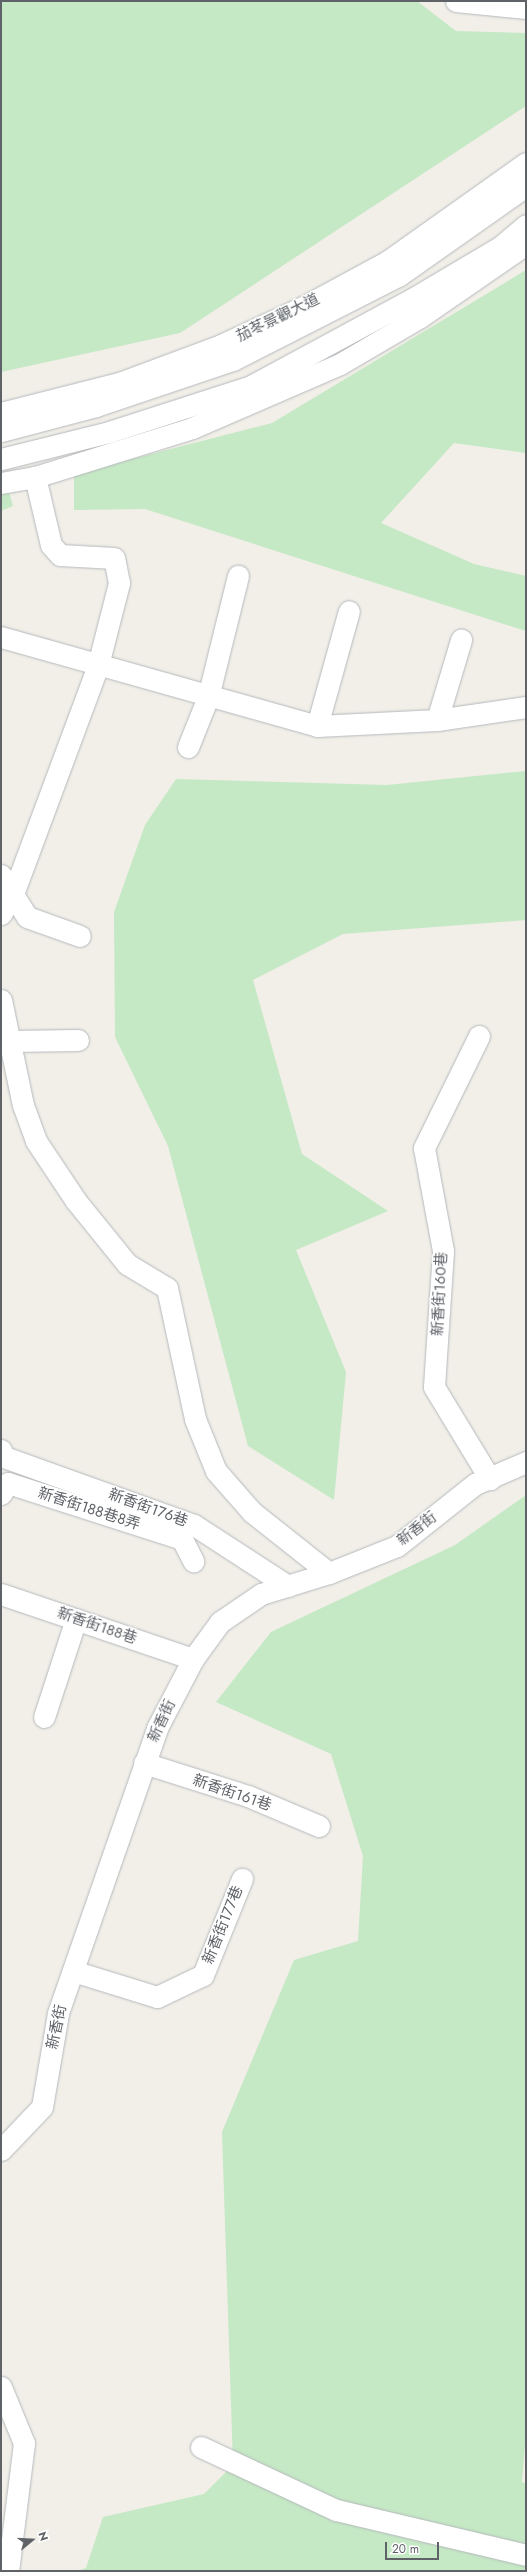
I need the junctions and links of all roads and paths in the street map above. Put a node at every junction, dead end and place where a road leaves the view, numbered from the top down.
1 (456, 2) edge
2 (526, 8) edge
3 (526, 163) edge
4 (526, 186) edge
5 (526, 225) edge
6 (526, 233) edge
7 (526, 244) edge
8 (500, 247) junction
9 (1, 413) edge
10 (1, 431) edge
11 (1, 459) edge
12 (35, 477) junction
13 (1, 483) edge
14 (238, 576) dead end
15 (349, 611) dead end
16 (1, 637) edge
17 (461, 640) dead end
18 (98, 665) junction
19 (208, 697) junction
20 (526, 707) edge
21 (437, 720) junction
22 (317, 726) junction
23 (188, 747) dead end
24 (1, 875) edge
25 (14, 894) junction
26 (1, 914) edge
27 (80, 936) dead end
28 (1, 1000) edge
29 (479, 1036) dead end
30 (10, 1040) junction
31 (78, 1040) dead end
32 (1, 1450) edge
33 (526, 1462) edge
34 (490, 1479) junction
35 (1, 1494) edge
36 (193, 1561) dead end
37 (329, 1573) junction
38 (288, 1586) junction
39 (1, 1594) edge
40 (76, 1620) junction
41 (193, 1659) junction
42 (44, 1717) dead end
43 (144, 1763) junction
44 (319, 1826) dead end
45 (242, 1879) dead end
46 (73, 1971) junction
47 (1, 2150) edge
48 (1, 2387) edge
49 (201, 2447) dead end
50 (526, 2555) edge
51 (8, 2571) edge

1 - 2 street
3 - 9 street, 茄苳景觀大道
4 - 10 street, 茄苳景觀大道
5 - 8 street
6 - 8 street
7 - 12 street
8 - 11 street
12 - 13 street
12 - 18 street
14 - 19 street
15 - 22 street
16 - 18 street
17 - 21 street
18 - 19 street
18 - 25 street
19 - 22 street
19 - 23 street
20 - 21 street
21 - 22 street
24 - 25 street
25 - 26 street
25 - 27 street
28 - 30 street
29 - 34 street, 新香街160巷
30 - 31 street
30 - 37 street
32 - 38 street, 新香街176巷
33 - 34 street, 新香街
34 - 37 street, 新香街
35 - 36 street, 新香街188巷8弄
37 - 38 street, 新香街
38 - 41 street, 新香街
39 - 40 street, 新香街188巷
40 - 41 street, 新香街188巷
40 - 42 street
41 - 43 street, 新香街
43 - 44 street, 新香街161巷
43 - 46 street, 新香街
45 - 46 street, 新香街177巷
46 - 47 street, 新香街
48 - 51 street
49 - 50 street

